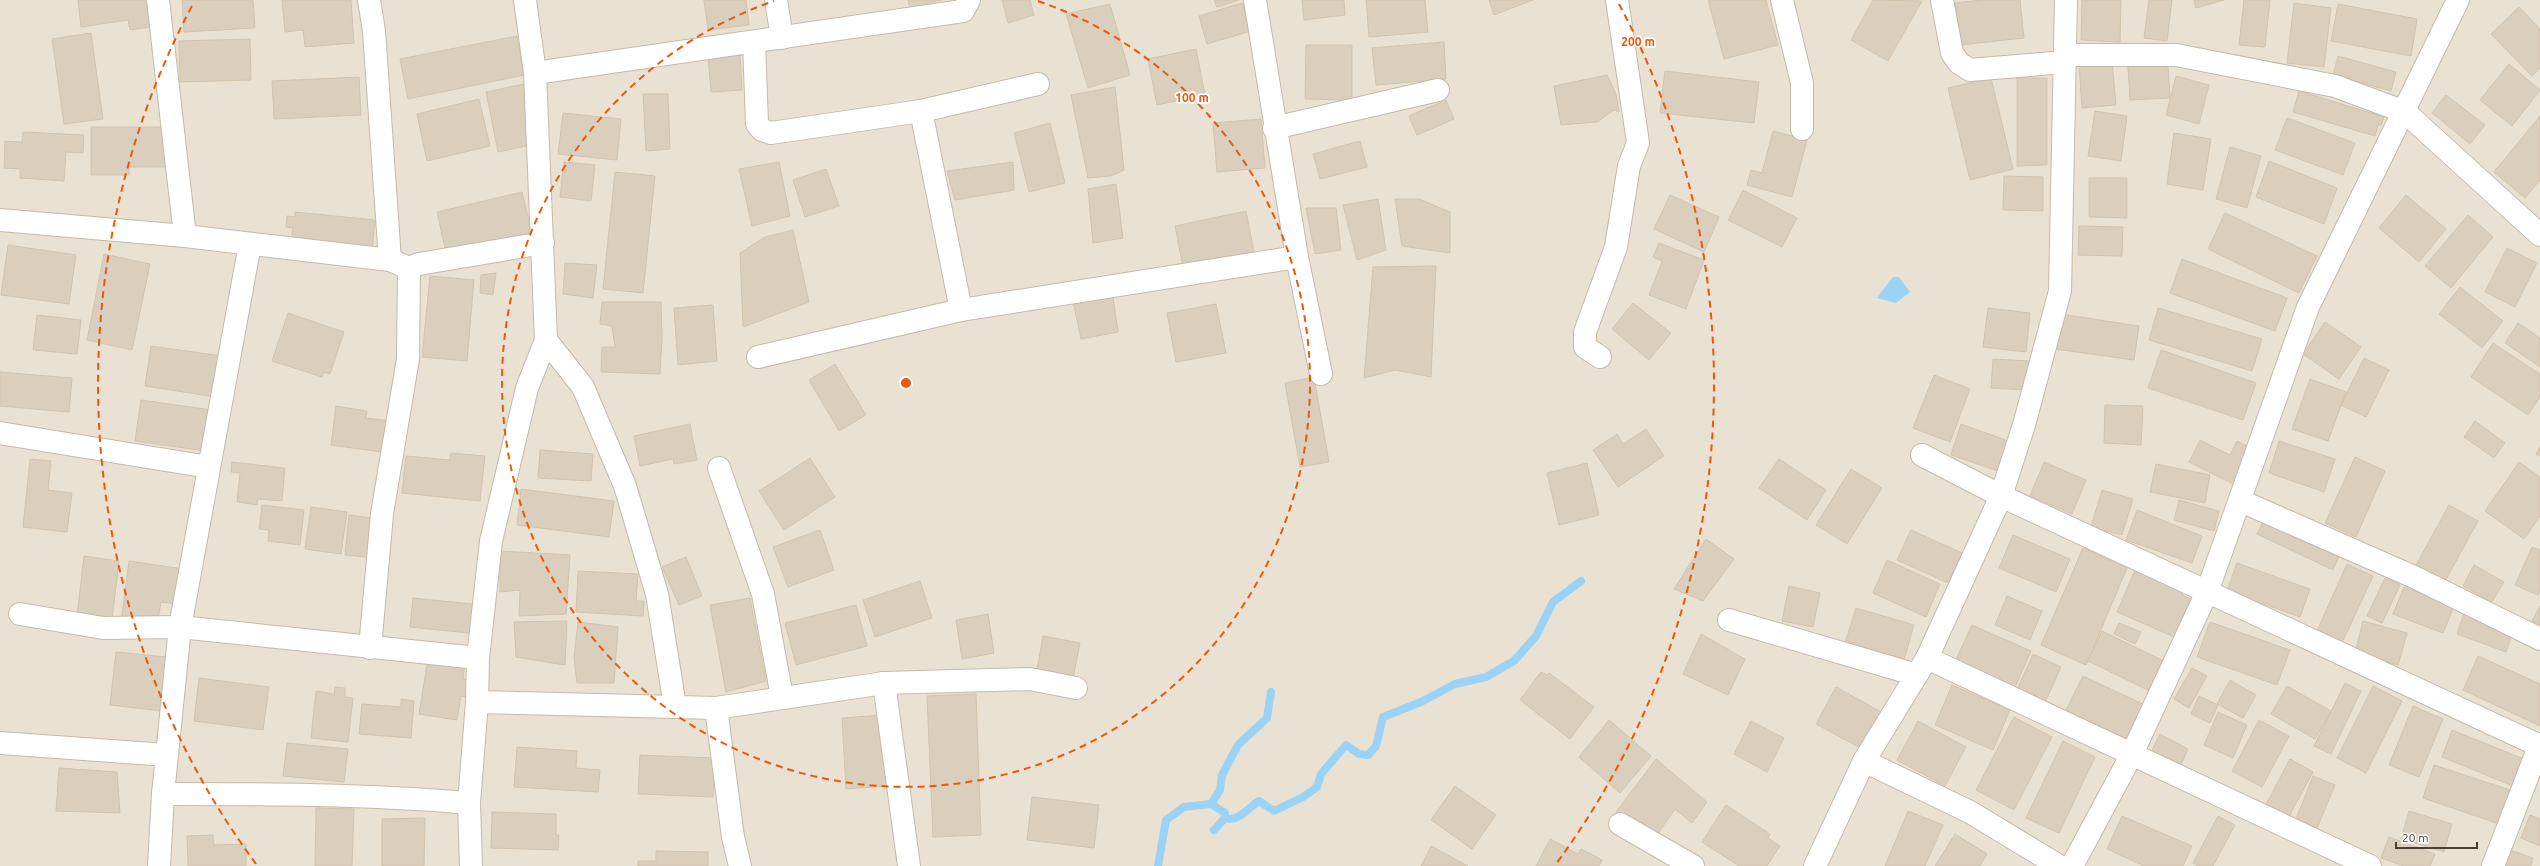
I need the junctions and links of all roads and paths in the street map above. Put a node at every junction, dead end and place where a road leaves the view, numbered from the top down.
1 (158, 0) edge
2 (369, 0) edge
3 (525, 0) edge
4 (776, 0) edge
5 (969, 0) edge
6 (1255, 0) edge
7 (1617, 0) edge
8 (1782, 0) edge
9 (1942, 0) edge
10 (2066, 0) edge
11 (2458, 0) edge
12 (782, 38) junction
13 (754, 42) junction
14 (2065, 58) junction
15 (535, 74) junction
16 (1038, 84) dead end
17 (1438, 90) dead end
18 (921, 111) junction
19 (2406, 112) junction
20 (1274, 128) junction
21 (1802, 129) dead end
22 (0, 220) edge
23 (2540, 235) edge
24 (185, 236) junction
25 (543, 243) junction
26 (250, 244) junction
27 (1297, 257) junction
28 (400, 264) junction
29 (961, 310) junction
30 (546, 340) junction
31 (758, 357) dead end
32 (1600, 357) dead end
33 (1321, 374) dead end
34 (0, 433) edge
35 (1922, 455) dead end
36 (209, 467) junction
37 (719, 468) dead end
38 (2001, 496) junction
39 (2241, 500) junction
40 (2207, 592) junction
41 (20, 614) dead end
42 (1730, 620) dead end
43 (180, 627) junction
44 (2540, 639) edge
45 (370, 648) junction
46 (478, 658) junction
47 (1922, 667) junction
48 (884, 683) junction
49 (1076, 688) dead end
50 (782, 697) junction
51 (478, 702) junction
52 (675, 706) junction
53 (716, 708) junction
54 (0, 743) edge
55 (2540, 745) edge
56 (2132, 754) junction
57 (167, 755) junction
58 (1864, 761) junction
59 (163, 794) junction
60 (469, 802) junction
61 (1620, 824) dead end
62 (158, 866) edge
63 (471, 866) edge
64 (740, 866) edge
65 (909, 866) edge
66 (1693, 866) edge
67 (1815, 866) edge
68 (2059, 866) edge
69 (2072, 866) edge
70 (2370, 866) edge
71 (2493, 866) edge

1 - 24 street
2 - 28 street
3 - 15 street
4 - 12 street
5 - 12 street
6 - 20 street
7 - 32 street
8 - 21 street
9 - 14 street
10 - 14 street
11 - 19 street
12 - 13 street
13 - 15 street
13 - 18 street
14 - 19 street
14 - 38 street
15 - 25 street
16 - 18 street
17 - 20 street
18 - 29 street
19 - 23 street
19 - 39 street
20 - 27 street
22 - 24 street
24 - 26 street
25 - 28 street
25 - 30 street
26 - 28 street
26 - 36 street
27 - 29 street
27 - 33 street
28 - 45 street
29 - 31 street
30 - 46 street
30 - 52 street
34 - 36 street
35 - 38 street
36 - 43 street
37 - 50 street
38 - 40 street
38 - 47 street
39 - 40 street
39 - 44 street
40 - 55 street
40 - 56 street
41 - 43 street
42 - 47 street
43 - 45 street
43 - 57 street
45 - 46 street
46 - 51 street
47 - 56 street
47 - 58 street
48 - 49 street
48 - 50 street
48 - 65 street
50 - 53 street
51 - 52 street
51 - 60 street
52 - 53 street
53 - 64 street
54 - 57 street
55 - 71 street
56 - 69 street
56 - 70 street
57 - 59 street
58 - 67 street
58 - 68 street
59 - 60 street
59 - 62 street
60 - 63 street
61 - 66 street

